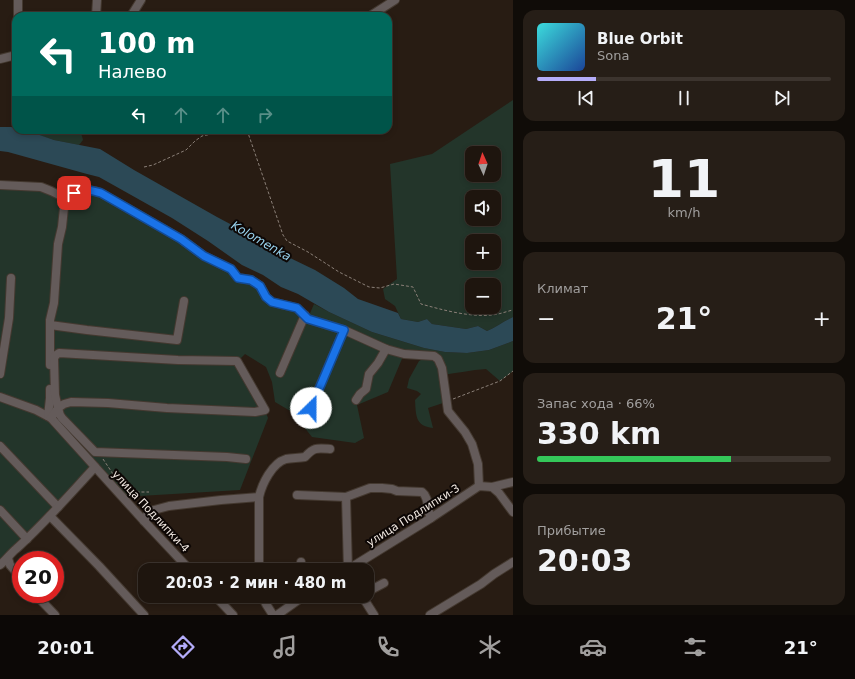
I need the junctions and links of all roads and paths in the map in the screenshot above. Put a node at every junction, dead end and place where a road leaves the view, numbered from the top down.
1 (18, 0) edge
2 (97, 0) edge
3 (141, 0) edge
4 (395, 0) edge
5 (18, 12) edge
6 (96, 12) edge
7 (133, 12) edge
8 (376, 12) edge
9 (12, 56) edge
10 (0, 59) edge
11 (212, 134) edge
12 (248, 134) edge
13 (144, 167) dead end
14 (0, 185) edge
15 (65, 198) junction
16 (12, 278) dead end
17 (184, 301) dead end
18 (513, 310) edge
19 (305, 315) junction
20 (50, 325) junction
21 (344, 330) junction
22 (386, 349) junction
23 (513, 371) edge
24 (280, 373) dead end
25 (0, 374) edge
26 (0, 397) edge
27 (356, 400) dead end
28 (447, 402) junction
29 (58, 408) junction
30 (49, 417) junction
31 (305, 421) dead end
32 (0, 446) edge
33 (330, 449) dead end
34 (101, 452) junction
35 (246, 459) dead end
36 (96, 467) junction
37 (513, 482) edge
38 (479, 486) junction
39 (492, 487) junction
40 (149, 492) dead end
41 (297, 495) dead end
42 (259, 497) junction
43 (346, 497) junction
44 (58, 507) junction
45 (0, 510) edge
46 (513, 512) edge
47 (50, 516) junction
48 (431, 518) junction
49 (144, 521) junction
50 (28, 539) junction
51 (6, 557) edge
52 (513, 562) edge
53 (183, 563) edge
54 (259, 563) edge
55 (347, 563) edge
56 (358, 563) edge
57 (0, 564) edge
58 (12, 567) edge
59 (384, 583) dead end
60 (374, 588) edge
61 (44, 603) edge
62 (221, 603) edge
63 (266, 603) edge
64 (292, 603) edge
65 (366, 603) edge
66 (55, 615) edge
67 (144, 615) edge
68 (232, 615) edge
69 (273, 615) edge
70 (277, 615) edge
71 (374, 615) edge
72 (430, 615) edge

1 - 5 street
2 - 6 street
3 - 7 street
4 - 8 street
9 - 10 street
11 - 13 path
12 - 18 path
14 - 15 street
15 - 19 street
15 - 20 street
16 - 25 street
17 - 20 street
19 - 21 street
19 - 24 street
20 - 30 street
21 - 22 street
21 - 31 street
22 - 27 street
22 - 28 street
23 - 28 path
26 - 30 street
28 - 38 street
29 - 29 street
29 - 30 street
29 - 34 street
30 - 36 street, улица Подлипки-4
32 - 44 street
33 - 42 street
34 - 35 street
34 - 40 path
36 - 44 street
36 - 49 street, улица Подлипки-4
37 - 39 street
38 - 39 street
38 - 48 street, улица Подлипки-3
39 - 46 street
41 - 43 street
42 - 49 street
42 - 54 street
43 - 48 street
43 - 55 street
44 - 47 street
45 - 50 street
47 - 50 street
47 - 67 street
48 - 56 street, улица Подлипки-3
49 - 53 street, улица Подлипки-4
50 - 51 street
51 - 57 street
51 - 58 street
52 - 72 street
59 - 60 street
61 - 66 street
62 - 68 street
63 - 69 street
64 - 70 street
65 - 71 street

